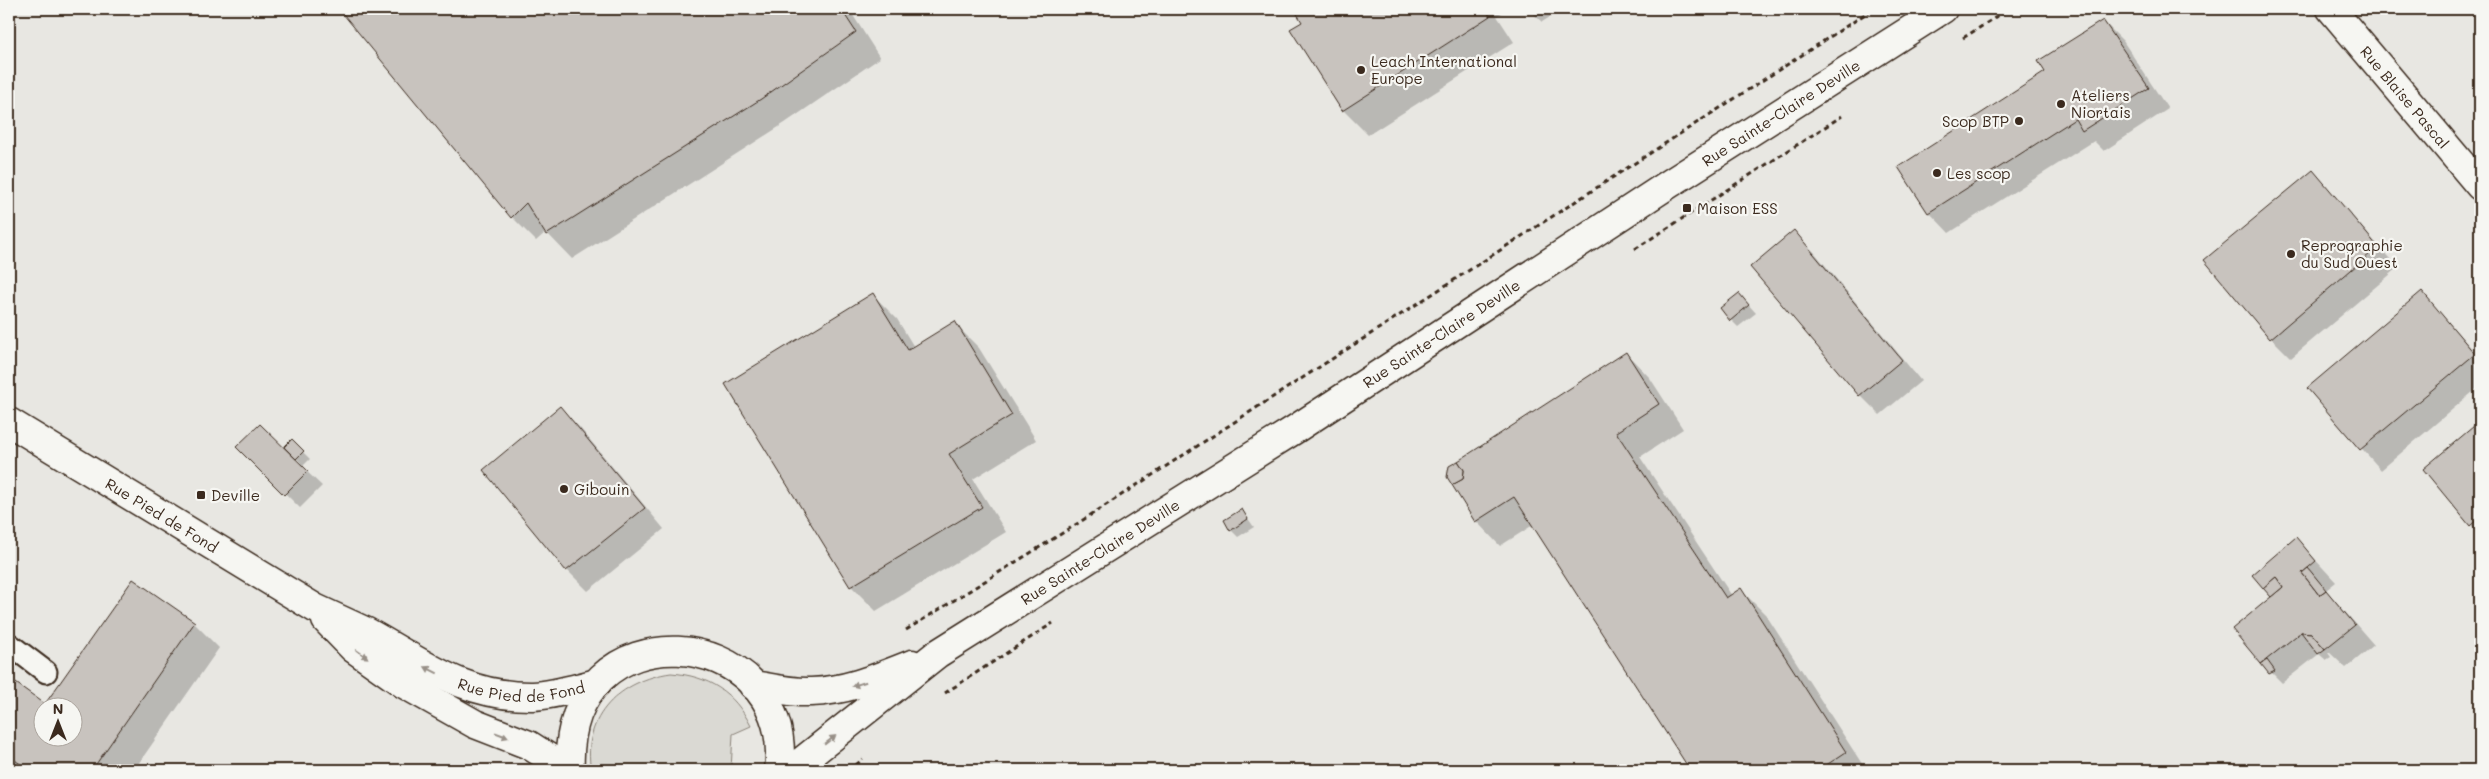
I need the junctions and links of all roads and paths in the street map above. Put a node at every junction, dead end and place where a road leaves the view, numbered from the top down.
1 (1873, 9) edge
2 (1943, 9) edge
3 (2330, 9) edge
4 (2480, 186) edge
5 (9, 422) edge
6 (315, 608) junction
7 (903, 632) dead end
8 (9, 644) edge
9 (937, 654) junction
10 (46, 672) dead end
11 (597, 683) junction
12 (753, 685) junction
13 (569, 770) edge
14 (779, 770) edge
15 (791, 770) edge

1 - 7 path
2 - 9 main road, Rue Sainte-Claire Deville
3 - 4 main road, Rue Blaise Pascal
5 - 6 main road, Rue Pied de Fond
11 -> 6 main road, Rue Pied de Fond
6 -> 13 main road, Rue Pied de Fond
8 - 10 lane
9 -> 12 main road, Rue Sainte-Claire Deville
15 -> 9 main road, Rue Sainte-Claire Deville
11 - 12 main road
11 - 13 main road
12 - 14 main road

